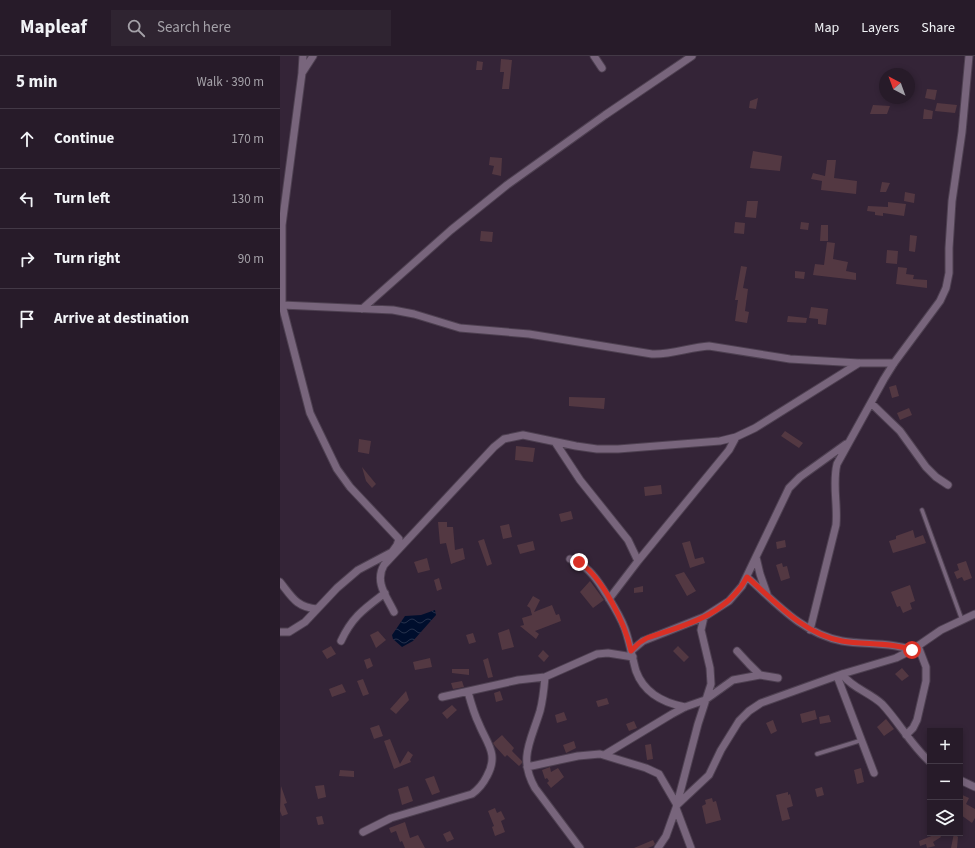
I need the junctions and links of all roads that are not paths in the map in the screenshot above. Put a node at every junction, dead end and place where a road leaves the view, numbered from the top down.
1 (303, 56) edge
2 (313, 56) edge
3 (594, 56) edge
4 (692, 56) edge
5 (969, 56) edge
6 (602, 68) dead end
7 (302, 73) junction
8 (281, 224) edge
9 (282, 305) junction
10 (362, 308) junction
11 (859, 363) junction
12 (894, 363) junction
13 (871, 404) junction
14 (736, 437) junction
15 (555, 442) junction
16 (848, 443) junction
17 (948, 484) dead end
18 (922, 510) dead end
19 (399, 546) junction
20 (756, 557) junction
21 (570, 559) dead end
22 (638, 561) junction
23 (747, 577) junction
24 (280, 582) edge
25 (385, 593) junction
26 (768, 596) junction
27 (609, 600) junction
28 (318, 610) junction
29 (394, 612) dead end
30 (975, 614) edge
31 (704, 617) junction
32 (962, 620) junction
33 (810, 630) junction
34 (280, 632) edge
35 (341, 641) dead end
36 (915, 648) junction
37 (737, 651) dead end
38 (632, 654) junction
39 (760, 675) junction
40 (840, 675) junction
41 (545, 677) junction
42 (778, 678) dead end
43 (468, 692) junction
44 (442, 697) dead end
45 (705, 700) junction
46 (685, 707) junction
47 (906, 735) junction
48 (862, 740) junction
49 (817, 754) dead end
50 (604, 755) junction
51 (927, 759) edge
52 (526, 767) junction
53 (874, 773) dead end
54 (963, 781) edge
55 (975, 787) edge
56 (677, 807) junction
57 (362, 832) dead end
58 (666, 836) junction
59 (580, 848) edge
60 (658, 848) edge
61 (664, 848) edge
62 (691, 848) edge

1 - 7 street
2 - 7 street
3 - 6 street
4 - 10 street
5 - 12 street
7 - 8 street
8 - 9 street
9 - 10 street
9 - 19 street
10 - 11 street
11 - 12 street
11 - 14 street
12 - 13 street
13 - 16 street
13 - 17 street
14 - 15 street
14 - 22 street
15 - 19 street
15 - 22 street
16 - 20 street
16 - 33 street
18 - 32 lane
19 - 25 street
19 - 28 street
20 - 23 street
20 - 26 street
21 - 27 street
22 - 27 street
23 - 26 street
23 - 31 street
24 - 28 street
25 - 29 street
25 - 35 street
26 - 33 street
27 - 38 street
28 - 34 street
30 - 32 street
31 - 38 street
31 - 45 street
32 - 36 street
33 - 36 street
36 - 40 street
36 - 47 street
37 - 39 street
38 - 41 street
38 - 46 street
39 - 42 street
39 - 45 street
40 - 47 street
40 - 48 street
40 - 56 street
41 - 43 street
41 - 52 street
43 - 44 street
43 - 57 street
45 - 46 street
45 - 56 street
46 - 50 street
47 - 51 street
48 - 49 lane
48 - 53 street
50 - 52 street
50 - 56 street
52 - 59 street
54 - 55 street
56 - 58 street
56 - 62 street
58 - 60 street
58 - 61 street

